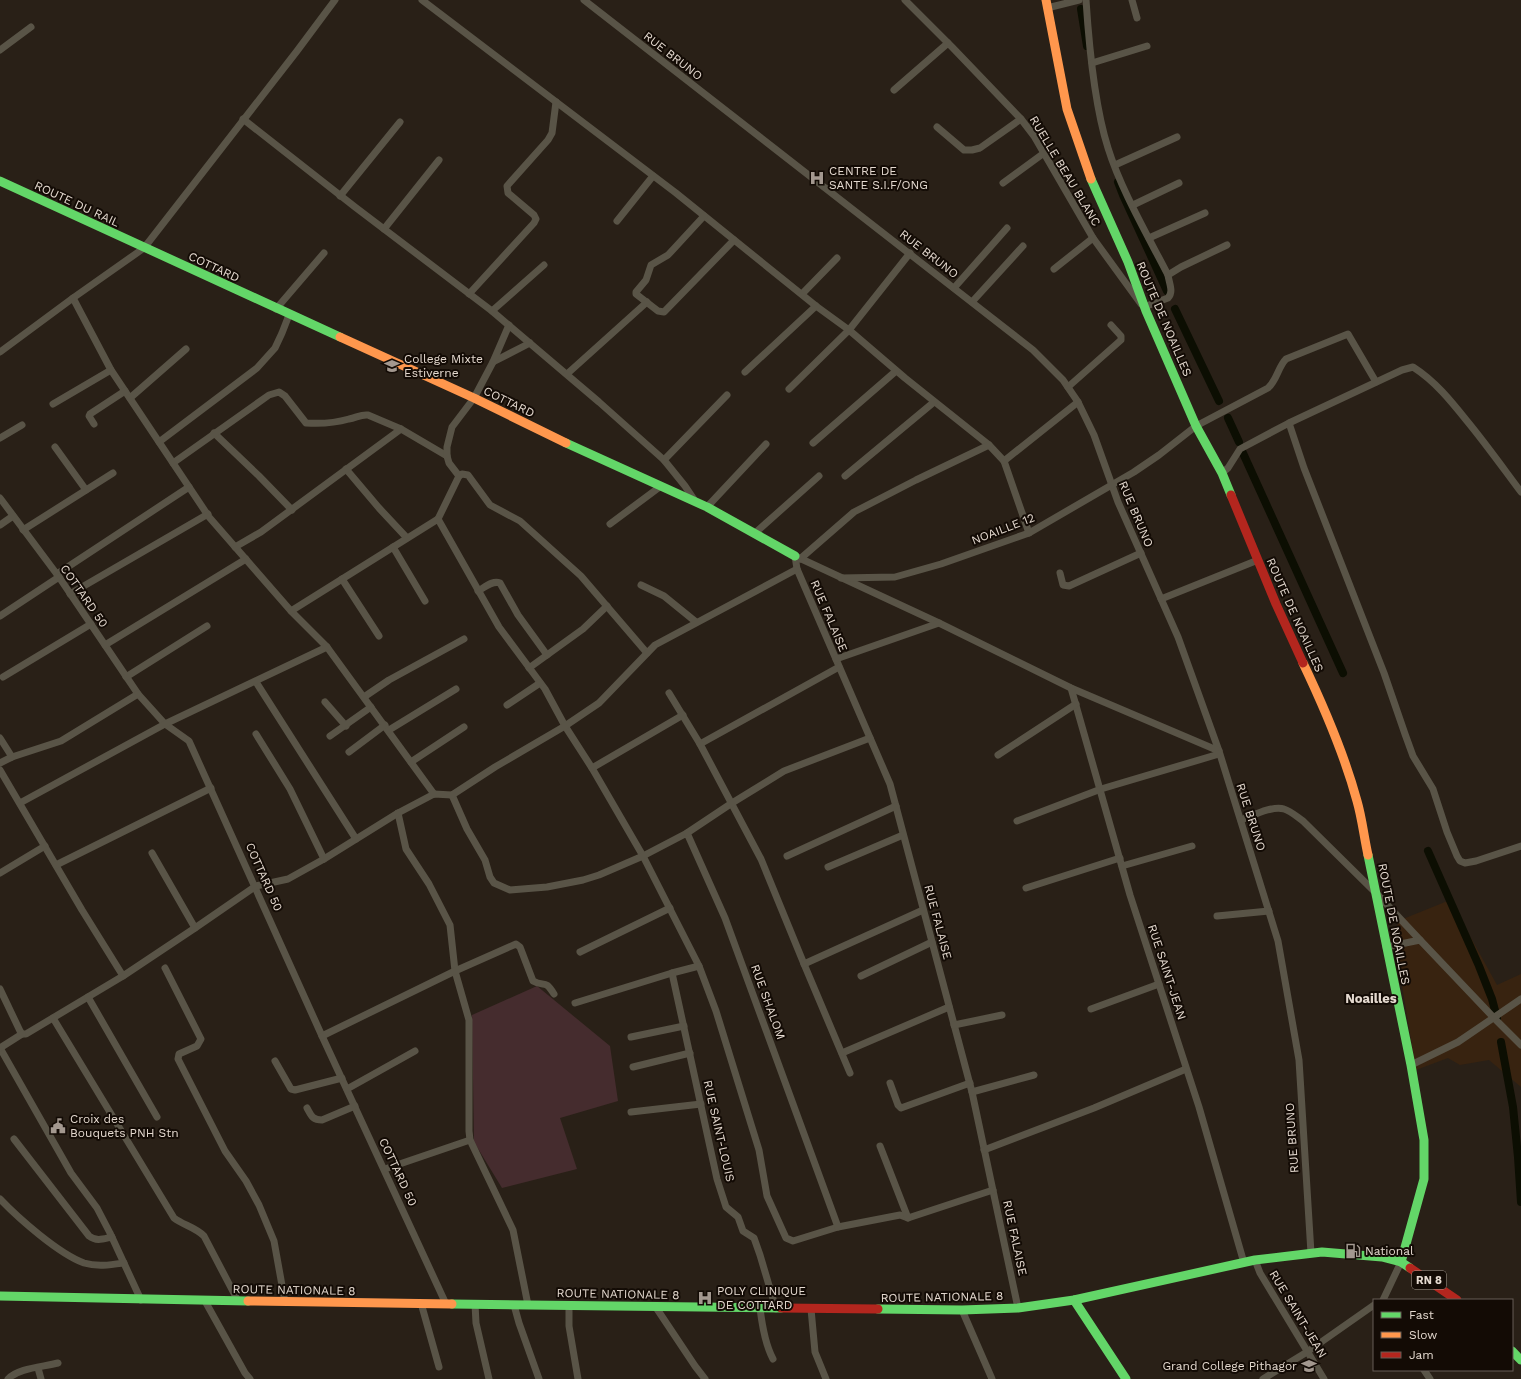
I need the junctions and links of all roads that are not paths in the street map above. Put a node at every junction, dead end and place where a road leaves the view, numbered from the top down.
1 (335, 0) edge
2 (422, 0) edge
3 (584, 0) edge
4 (905, 0) edge
5 (1079, 0) edge
6 (1086, 0) edge
7 (1132, 0) edge
8 (1047, 4) edge
9 (1137, 18) dead end
10 (31, 27) dead end
11 (948, 43) junction
12 (1147, 46) dead end
13 (0, 50) edge
14 (1092, 63) junction
15 (894, 90) dead end
16 (556, 102) junction
17 (243, 119) junction
18 (1021, 119) junction
19 (400, 122) dead end
20 (936, 127) dead end
21 (1177, 137) dead end
22 (1044, 154) junction
23 (439, 160) dead end
24 (1115, 165) junction
25 (653, 176) junction
26 (0, 181) edge
27 (1004, 183) dead end
28 (1179, 183) dead end
29 (340, 196) junction
30 (1132, 205) junction
31 (1205, 214) dead end
32 (704, 216) junction
33 (617, 220) dead end
34 (1007, 228) dead end
35 (384, 229) junction
36 (1093, 238) junction
37 (1149, 238) junction
38 (734, 240) junction
39 (1227, 245) dead end
40 (1023, 246) dead end
41 (144, 248) junction
42 (324, 253) dead end
43 (910, 253) junction
44 (837, 258) dead end
45 (544, 265) dead end
46 (1054, 270) dead end
47 (1168, 275) junction
48 (954, 288) junction
49 (469, 294) junction
50 (802, 294) junction
51 (72, 298) junction
52 (647, 302) junction
53 (972, 302) junction
54 (816, 306) junction
55 (276, 309) junction
56 (1145, 309) junction
57 (492, 311) junction
58 (289, 315) junction
59 (509, 325) junction
60 (1111, 325) dead end
61 (849, 330) junction
62 (530, 343) junction
63 (186, 349) dead end
64 (0, 352) edge
65 (494, 362) junction
66 (111, 370) junction
67 (896, 370) junction
68 (745, 372) dead end
69 (567, 374) junction
70 (1376, 382) junction
71 (1068, 387) junction
72 (789, 389) dead end
73 (128, 394) junction
74 (727, 395) dead end
75 (474, 398) junction
76 (934, 402) junction
77 (1078, 402) junction
78 (53, 404) dead end
79 (1290, 423) junction
80 (94, 424) dead end
81 (22, 425) dead end
82 (1196, 426) junction
83 (402, 429) junction
84 (214, 433) junction
85 (0, 438) edge
86 (159, 442) junction
87 (814, 443) dead end
88 (766, 444) dead end
89 (989, 445) junction
90 (56, 447) dead end
91 (447, 456) junction
92 (664, 460) junction
93 (1004, 461) junction
94 (173, 463) junction
95 (346, 469) junction
96 (113, 473) dead end
97 (1222, 473) junction
98 (459, 476) junction
99 (819, 476) dead end
100 (845, 476) dead end
101 (1112, 485) junction
102 (661, 486) junction
103 (189, 487) junction
104 (86, 490) junction
105 (1521, 492) edge
106 (0, 498) edge
107 (695, 501) junction
108 (707, 506) junction
109 (292, 510) junction
110 (208, 514) junction
111 (13, 516) junction
112 (438, 518) junction
113 (610, 524) dead end
114 (0, 526) edge
115 (23, 530) junction
116 (755, 533) junction
117 (1030, 533) junction
118 (407, 538) junction
119 (235, 547) junction
120 (392, 547) junction
121 (1141, 553) junction
122 (797, 557) junction
123 (246, 559) junction
124 (1258, 560) junction
125 (797, 569) junction
126 (1060, 573) dead end
127 (58, 576) junction
128 (841, 578) junction
129 (342, 579) junction
130 (641, 585) dead end
131 (478, 591) junction
132 (70, 594) junction
133 (1161, 599) junction
134 (425, 601) dead end
135 (607, 606) junction
136 (291, 611) junction
137 (0, 616) edge
138 (696, 622) junction
139 (939, 623) junction
140 (90, 624) junction
141 (207, 626) dead end
142 (379, 636) dead end
143 (464, 639) dead end
144 (105, 645) junction
145 (327, 647) junction
146 (647, 653) junction
147 (547, 655) junction
148 (836, 659) junction
149 (839, 666) junction
150 (529, 668) junction
151 (126, 677) junction
152 (3, 678) dead end
153 (256, 682) junction
154 (540, 682) junction
155 (1071, 688) junction
156 (456, 689) dead end
157 (669, 693) dead end
158 (138, 694) junction
159 (364, 697) junction
160 (325, 702) dead end
161 (1076, 704) junction
162 (507, 705) dead end
163 (371, 707) junction
164 (682, 716) junction
165 (165, 724) junction
166 (346, 726) junction
167 (565, 726) junction
168 (464, 727) dead end
169 (387, 728) junction
170 (256, 734) dead end
171 (330, 736) dead end
172 (0, 738) edge
173 (870, 738) junction
174 (700, 744) junction
175 (349, 752) dead end
176 (1219, 753) junction
177 (998, 755) dead end
178 (12, 757) junction
179 (411, 762) junction
180 (0, 763) edge
181 (592, 768) junction
182 (0, 770) edge
183 (211, 788) junction
184 (1100, 789) junction
185 (434, 794) junction
186 (452, 795) junction
187 (20, 803) junction
188 (732, 803) junction
189 (896, 806) junction
190 (398, 813) junction
191 (1241, 820) junction
192 (1017, 821) dead end
193 (687, 834) junction
194 (903, 835) junction
195 (356, 839) junction
196 (45, 846) junction
197 (1192, 846) dead end
198 (1521, 846) edge
199 (152, 853) dead end
200 (643, 856) junction
201 (787, 856) dead end
202 (1120, 858) junction
203 (324, 859) junction
204 (56, 865) junction
205 (1122, 866) junction
206 (828, 867) dead end
207 (0, 874) edge
208 (256, 886) junction
209 (1026, 888) dead end
210 (1377, 894) junction
211 (670, 908) junction
212 (923, 910) junction
213 (1269, 911) junction
214 (1217, 916) dead end
215 (195, 928) junction
216 (1420, 940) junction
217 (932, 942) junction
218 (1386, 947) junction
219 (580, 952) dead end
220 (804, 964) junction
221 (699, 966) junction
222 (164, 968) dead end
223 (454, 971) junction
224 (672, 973) junction
225 (122, 976) junction
226 (861, 976) dead end
227 (1159, 984) junction
228 (0, 989) edge
229 (554, 994) dead end
230 (88, 997) junction
231 (1521, 999) edge
232 (575, 1003) dead end
233 (949, 1008) junction
234 (1091, 1009) dead end
235 (1002, 1015) dead end
236 (53, 1018) junction
237 (1494, 1018) junction
238 (954, 1024) junction
239 (684, 1026) junction
240 (22, 1034) junction
241 (322, 1036) junction
242 (631, 1037) dead end
243 (1521, 1045) edge
244 (0, 1048) edge
245 (415, 1051) dead end
246 (690, 1053) junction
247 (842, 1054) junction
248 (275, 1061) dead end
249 (1411, 1065) junction
250 (633, 1067) dead end
251 (1186, 1069) junction
252 (850, 1073) dead end
253 (1034, 1075) dead end
254 (342, 1078) junction
255 (890, 1083) dead end
256 (970, 1083) junction
257 (347, 1089) junction
258 (972, 1092) junction
259 (701, 1104) junction
260 (355, 1106) junction
261 (307, 1108) dead end
262 (631, 1112) dead end
263 (157, 1116) dead end
264 (14, 1139) dead end
265 (470, 1140) junction
266 (880, 1146) dead end
267 (984, 1150) junction
268 (385, 1169) junction
269 (993, 1190) junction
270 (0, 1199) edge
271 (908, 1218) junction
272 (838, 1227) junction
273 (112, 1237) junction
274 (1311, 1253) junction
275 (1256, 1260) junction
276 (1244, 1262) junction
277 (1401, 1262) junction
278 (124, 1263) junction
279 (0, 1296) edge
280 (1383, 1299) edge
281 (1456, 1299) edge
282 (141, 1300) junction
283 (1074, 1300) junction
284 (205, 1301) junction
285 (238, 1301) junction
286 (285, 1302) junction
287 (421, 1303) junction
288 (446, 1304) junction
289 (475, 1304) junction
290 (514, 1305) junction
291 (528, 1305) junction
292 (569, 1306) junction
293 (655, 1306) junction
294 (1373, 1306) edge
295 (760, 1308) junction
296 (1018, 1308) junction
297 (776, 1309) junction
298 (810, 1309) junction
299 (962, 1310) junction
300 (1307, 1352) junction
301 (1513, 1352) edge
302 (772, 1359) dead end
303 (1521, 1360) edge
304 (58, 1363) dead end
305 (439, 1367) dead end
306 (38, 1368) junction
307 (8, 1379) edge
308 (41, 1379) edge
309 (250, 1379) edge
310 (489, 1379) edge
311 (539, 1379) edge
312 (578, 1379) edge
313 (705, 1379) edge
314 (826, 1379) edge
315 (992, 1379) edge
316 (1126, 1379) edge
317 (1263, 1379) edge
318 (1324, 1379) edge

1 - 17 street
2 - 16 street
3 - 43 street, RUE BRUNO
4 - 11 street, RUELLE BEAU BLANC
5 - 8 street
6 - 14 street
7 - 9 street
8 - 56 street, ROUTE DE NOAILLES
10 - 13 street
11 - 15 street
11 - 18 street, RUELLE BEAU BLANC
12 - 14 street
14 - 24 street
16 - 25 street
16 - 49 street
17 - 29 street
17 - 41 street
18 - 20 street
18 - 22 street, RUELLE BEAU BLANC
19 - 29 street
21 - 24 street
22 - 27 street
22 - 36 street, RUELLE BEAU BLANC
23 - 35 street
24 - 30 street
25 - 32 street
25 - 33 street
26 - 41 street, ROUTE DU RAIL
28 - 30 street
29 - 35 street
30 - 37 street
31 - 37 street
32 - 38 street
32 - 52 street
34 - 48 street
35 - 49 street
36 - 46 street
36 - 56 street, RUELLE BEAU BLANC
37 - 47 street
38 - 50 street
38 - 52 street
39 - 47 street
40 - 53 street
41 - 51 street
41 - 55 street, COTTARD
42 - 55 street
43 - 48 street, RUE BRUNO
43 - 61 street
44 - 50 street
45 - 57 street
47 - 56 street
48 - 53 street, RUE BRUNO
49 - 57 street
50 - 54 street
51 - 64 street
51 - 66 street
52 - 69 street
53 - 71 street, RUE BRUNO
54 - 61 street
54 - 68 street
55 - 58 street, COTTARD
56 - 82 street, ROUTE DE NOAILLES
57 - 59 street
58 - 75 street, COTTARD
58 - 86 street
59 - 62 street
59 - 65 street
60 - 71 street
61 - 67 street
61 - 72 street
62 - 65 street
62 - 69 street
63 - 73 street
65 - 75 street
66 - 73 street
66 - 78 street
67 - 76 street
67 - 87 street
69 - 92 street
70 - 79 street
70 - 82 street, NOAILLE 12
70 - 105 street
71 - 77 street, RUE BRUNO
73 - 80 street
73 - 86 street
74 - 92 street
75 - 91 street
75 - 102 street, COTTARD
76 - 89 street
76 - 100 street
77 - 93 street
77 - 101 street, RUE BRUNO
79 - 97 street
79 - 198 street
81 - 85 street
82 - 97 street, ROUTE DE NOAILLES
82 - 101 street, NOAILLE 12
83 - 84 street
83 - 91 street
83 - 95 street
84 - 94 street
84 - 109 street
86 - 94 street
88 - 108 street
89 - 93 street
89 - 122 street
90 - 104 street
91 - 98 street
92 - 107 street
93 - 117 street
94 - 103 street
95 - 109 street
95 - 118 street
96 - 104 street
97 - 124 street, ROUTE DE NOAILLES
98 - 112 street
98 - 135 street
99 - 116 street
101 - 117 street, NOAILLE 12
101 - 121 street, RUE BRUNO
102 - 107 street, COTTARD
102 - 113 street
103 - 110 street
103 - 127 street
104 - 115 street
106 - 111 street, COTTARD 50
107 - 108 street, COTTARD
108 - 116 street, COTTARD
109 - 119 street
110 - 119 street
110 - 132 street
111 - 114 street
111 - 115 street, COTTARD 50
112 - 118 street
112 - 131 street
115 - 127 street, COTTARD 50
116 - 122 street, COTTARD
117 - 128 street, NOAILLE 12
118 - 120 street
119 - 123 street
120 - 129 street
120 - 134 street
121 - 126 street
121 - 133 street, RUE BRUNO
122 - 125 street, RUE FALAISE
122 - 128 street
123 - 136 street
123 - 144 street
124 - 133 street
124 - 210 street, ROUTE DE NOAILLES
125 - 138 street
125 - 148 street, RUE FALAISE
127 - 132 street, COTTARD 50
127 - 137 street
128 - 139 street
129 - 136 street
129 - 142 street
130 - 138 street
131 - 147 street
131 - 150 street
132 - 140 street, COTTARD 50
133 - 176 street, RUE BRUNO
135 - 146 street
135 - 147 street
136 - 145 street
138 - 146 street
139 - 148 street
139 - 155 street
140 - 144 street, COTTARD 50
140 - 152 street
141 - 151 street
143 - 159 street
144 - 151 street, COTTARD 50
145 - 153 street
145 - 159 street
146 - 167 street
147 - 150 street
148 - 149 street, RUE FALAISE
149 - 173 street, RUE FALAISE
149 - 174 street
150 - 154 street
151 - 158 street, COTTARD 50
153 - 165 street
153 - 195 street
154 - 162 street
154 - 167 street
155 - 161 street, RUE SAINT-JEAN
155 - 176 street
156 - 169 street
157 - 164 street
158 - 165 street, COTTARD 50
158 - 178 street
159 - 163 street
160 - 166 street
161 - 177 street
161 - 184 street, RUE SAINT-JEAN
163 - 166 street
163 - 169 street
164 - 174 street
164 - 181 street
165 - 183 street, COTTARD 50
165 - 187 street
166 - 171 street
167 - 181 street
167 - 186 street
168 - 179 street
169 - 175 street
169 - 179 street
170 - 203 street
172 - 178 street
173 - 188 street
173 - 189 street, RUE FALAISE
174 - 188 street
176 - 184 street
176 - 191 street, RUE BRUNO
178 - 180 street
179 - 185 street
181 - 200 street
182 - 187 street
183 - 204 street
183 - 208 street, COTTARD 50
184 - 192 street
184 - 202 street, RUE SAINT-JEAN
185 - 186 street
185 - 190 street
186 - 200 street
187 - 196 street
188 - 193 street
188 - 220 street
189 - 194 street, RUE FALAISE
189 - 201 street
190 - 195 street
190 - 223 street
191 - 210 street
191 - 213 street, RUE BRUNO
193 - 200 street
193 - 272 street, RUE SHALOM
194 - 206 street
194 - 212 street, RUE FALAISE
195 - 203 street
196 - 204 street
196 - 207 street
197 - 205 street
199 - 215 street
200 - 211 street
202 - 205 street, RUE SAINT-JEAN
202 - 209 street
203 - 208 street
204 - 225 street
205 - 227 street, RUE SAINT-JEAN
208 - 215 street
208 - 241 street, COTTARD 50
210 - 216 street
210 - 218 street, ROUTE DE NOAILLES
211 - 219 street
211 - 221 street
212 - 217 street, RUE FALAISE
212 - 220 street
213 - 214 street
213 - 274 street, RUE BRUNO
215 - 225 street
216 - 218 street
216 - 237 street
217 - 226 street
217 - 233 street, RUE FALAISE
218 - 249 street, ROUTE DE NOAILLES
220 - 247 street
221 - 224 street
221 - 272 street
222 - 286 street
223 - 229 street
223 - 241 street
223 - 265 street
224 - 232 street
224 - 239 street, RUE SAINT-LOUIS
225 - 230 street
227 - 234 street
227 - 251 street, RUE SAINT-JEAN
228 - 240 street
230 - 236 street
230 - 263 street
231 - 237 street
233 - 238 street, RUE FALAISE
233 - 247 street
235 - 238 street
236 - 240 street
236 - 285 street
237 - 243 street
237 - 249 street
238 - 256 street, RUE FALAISE
239 - 242 street
239 - 246 street, RUE SAINT-LOUIS
240 - 244 street
241 - 254 street, COTTARD 50
244 - 273 street
245 - 257 street
246 - 250 street
246 - 259 street, RUE SAINT-LOUIS
247 - 252 street
248 - 254 street
249 - 277 street, ROUTE DE NOAILLES
251 - 267 street
251 - 276 street, RUE SAINT-JEAN
253 - 258 street
254 - 257 street, COTTARD 50
255 - 256 street
256 - 258 street, RUE FALAISE
257 - 260 street, COTTARD 50
258 - 267 street, RUE FALAISE
259 - 262 street
259 - 297 street, RUE SAINT-LOUIS
260 - 261 street
260 - 268 street, COTTARD 50
264 - 273 street
265 - 268 street
265 - 291 street
266 - 271 street
267 - 269 street, RUE FALAISE
268 - 288 street, COTTARD 50
269 - 271 street
269 - 296 street, RUE FALAISE
270 - 278 street
271 - 272 street
273 - 278 street
274 - 275 street, ROUTE NATIONALE 8 / RN 8
274 - 277 street, ROUTE NATIONALE 8 / RN 8
275 - 276 street, ROUTE NATIONALE 8 / RN 8
275 - 300 street, RUE SAINT-JEAN
276 - 283 street, ROUTE NATIONALE 8 / RN 8
277 - 280 street
277 - 281 street, ROUTE NATIONALE 8 / RN 8
278 - 282 street
279 - 282 street, ROUTE NATIONALE 8 / RN 8
282 - 284 street, ROUTE NATIONALE 8 / RN 8
283 - 296 street, ROUTE NATIONALE 8 / RN 8
283 - 316 street
284 - 285 street, ROUTE NATIONALE 8 / RN 8
284 - 309 street
285 - 286 street, ROUTE NATIONALE 8 / RN 8
286 - 287 street, ROUTE NATIONALE 8 / RN 8
287 - 288 street, ROUTE NATIONALE 8 / RN 8
287 - 305 street
288 - 289 street, ROUTE NATIONALE 8 / RN 8
289 - 290 street, ROUTE NATIONALE 8 / RN 8
289 - 310 street
290 - 291 street, ROUTE NATIONALE 8 / RN 8
290 - 311 street
291 - 292 street, ROUTE NATIONALE 8 / RN 8
292 - 293 street, ROUTE NATIONALE 8 / RN 8
292 - 312 street
293 - 295 street, ROUTE NATIONALE 8 / RN 8
293 - 313 street
294 - 300 street
295 - 297 street, ROUTE NATIONALE 8 / RN 8
295 - 302 street
296 - 299 street, ROUTE NATIONALE 8 / RN 8
297 - 298 street, ROUTE NATIONALE 8 / RN 8
298 - 299 street, ROUTE NATIONALE 8 / RN 8
298 - 314 street
299 - 315 street
300 - 317 street
300 - 318 street, RUE SAINT-JEAN
301 - 303 street
304 - 306 street
306 - 307 street
306 - 308 street

